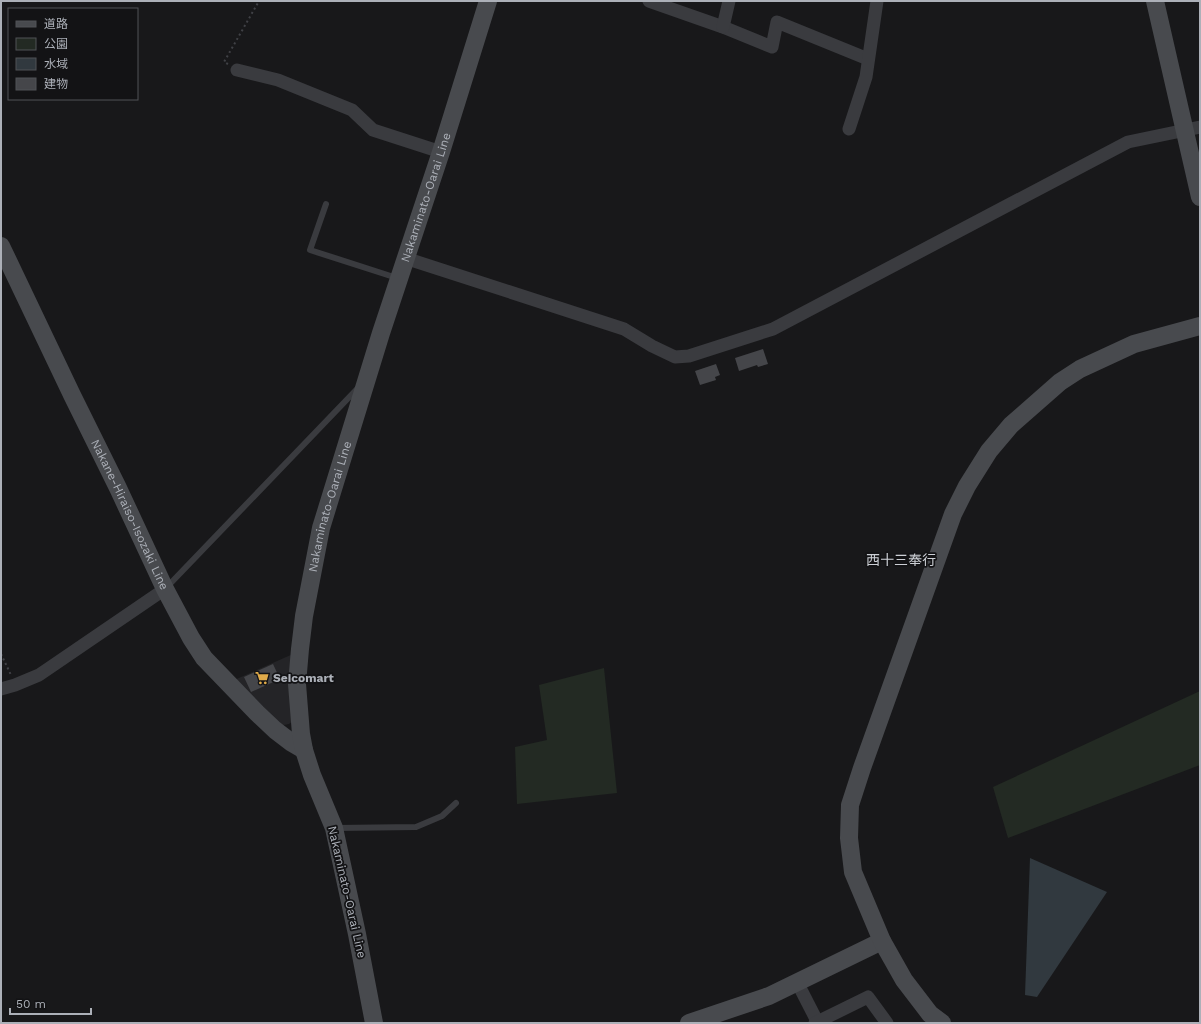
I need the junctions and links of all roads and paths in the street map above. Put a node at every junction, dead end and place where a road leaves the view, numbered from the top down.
1 (259, 1) edge
2 (488, 1) edge
3 (648, 1) edge
4 (729, 1) edge
5 (877, 1) edge
6 (1155, 1) edge
7 (723, 27) junction
8 (868, 59) junction
9 (237, 70) joint
10 (849, 129) dead end
11 (1192, 129) edge
12 (441, 152) junction
13 (1200, 197) edge
14 (326, 204) dead end
15 (1, 246) edge
16 (405, 258) junction
17 (399, 278) junction
18 (1200, 326) edge
19 (367, 378) junction
20 (166, 589) junction
21 (1, 654) edge
22 (15, 685) junction
23 (1, 689) edge
24 (304, 750) junction
25 (456, 803) dead end
26 (334, 828) junction
27 (882, 941) junction
28 (797, 982) junction
29 (374, 1023) edge
30 (689, 1023) edge
31 (816, 1023) edge
32 (887, 1023) edge
33 (942, 1023) edge

1 - 9 path
2 - 12 main road, Nakaminato-Oarai Line
3 - 7 street
4 - 7 street
5 - 8 street
6 - 11 main road
7 - 8 street
8 - 10 street
9 - 12 street
11 - 13 main road
11 - 16 street
12 - 16 main road, Nakaminato-Oarai Line
14 - 17 lane
15 - 20 main road, Nakane-Hiraiso-Isozaki Line
16 - 17 main road, Nakaminato-Oarai Line
17 - 19 main road, Nakaminato-Oarai Line
18 - 27 main road
19 - 20 lane
19 - 24 main road, Nakaminato-Oarai Line
20 - 22 street
20 - 24 main road, Nakane-Hiraiso-Isozaki Line
21 - 22 path
22 - 23 street
24 - 26 main road, Nakaminato-Oarai Line
25 - 26 lane
26 - 29 main road, Nakaminato-Oarai Line
27 - 28 main road
27 - 33 main road
28 - 30 main road
28 - 31 street
31 - 32 street

